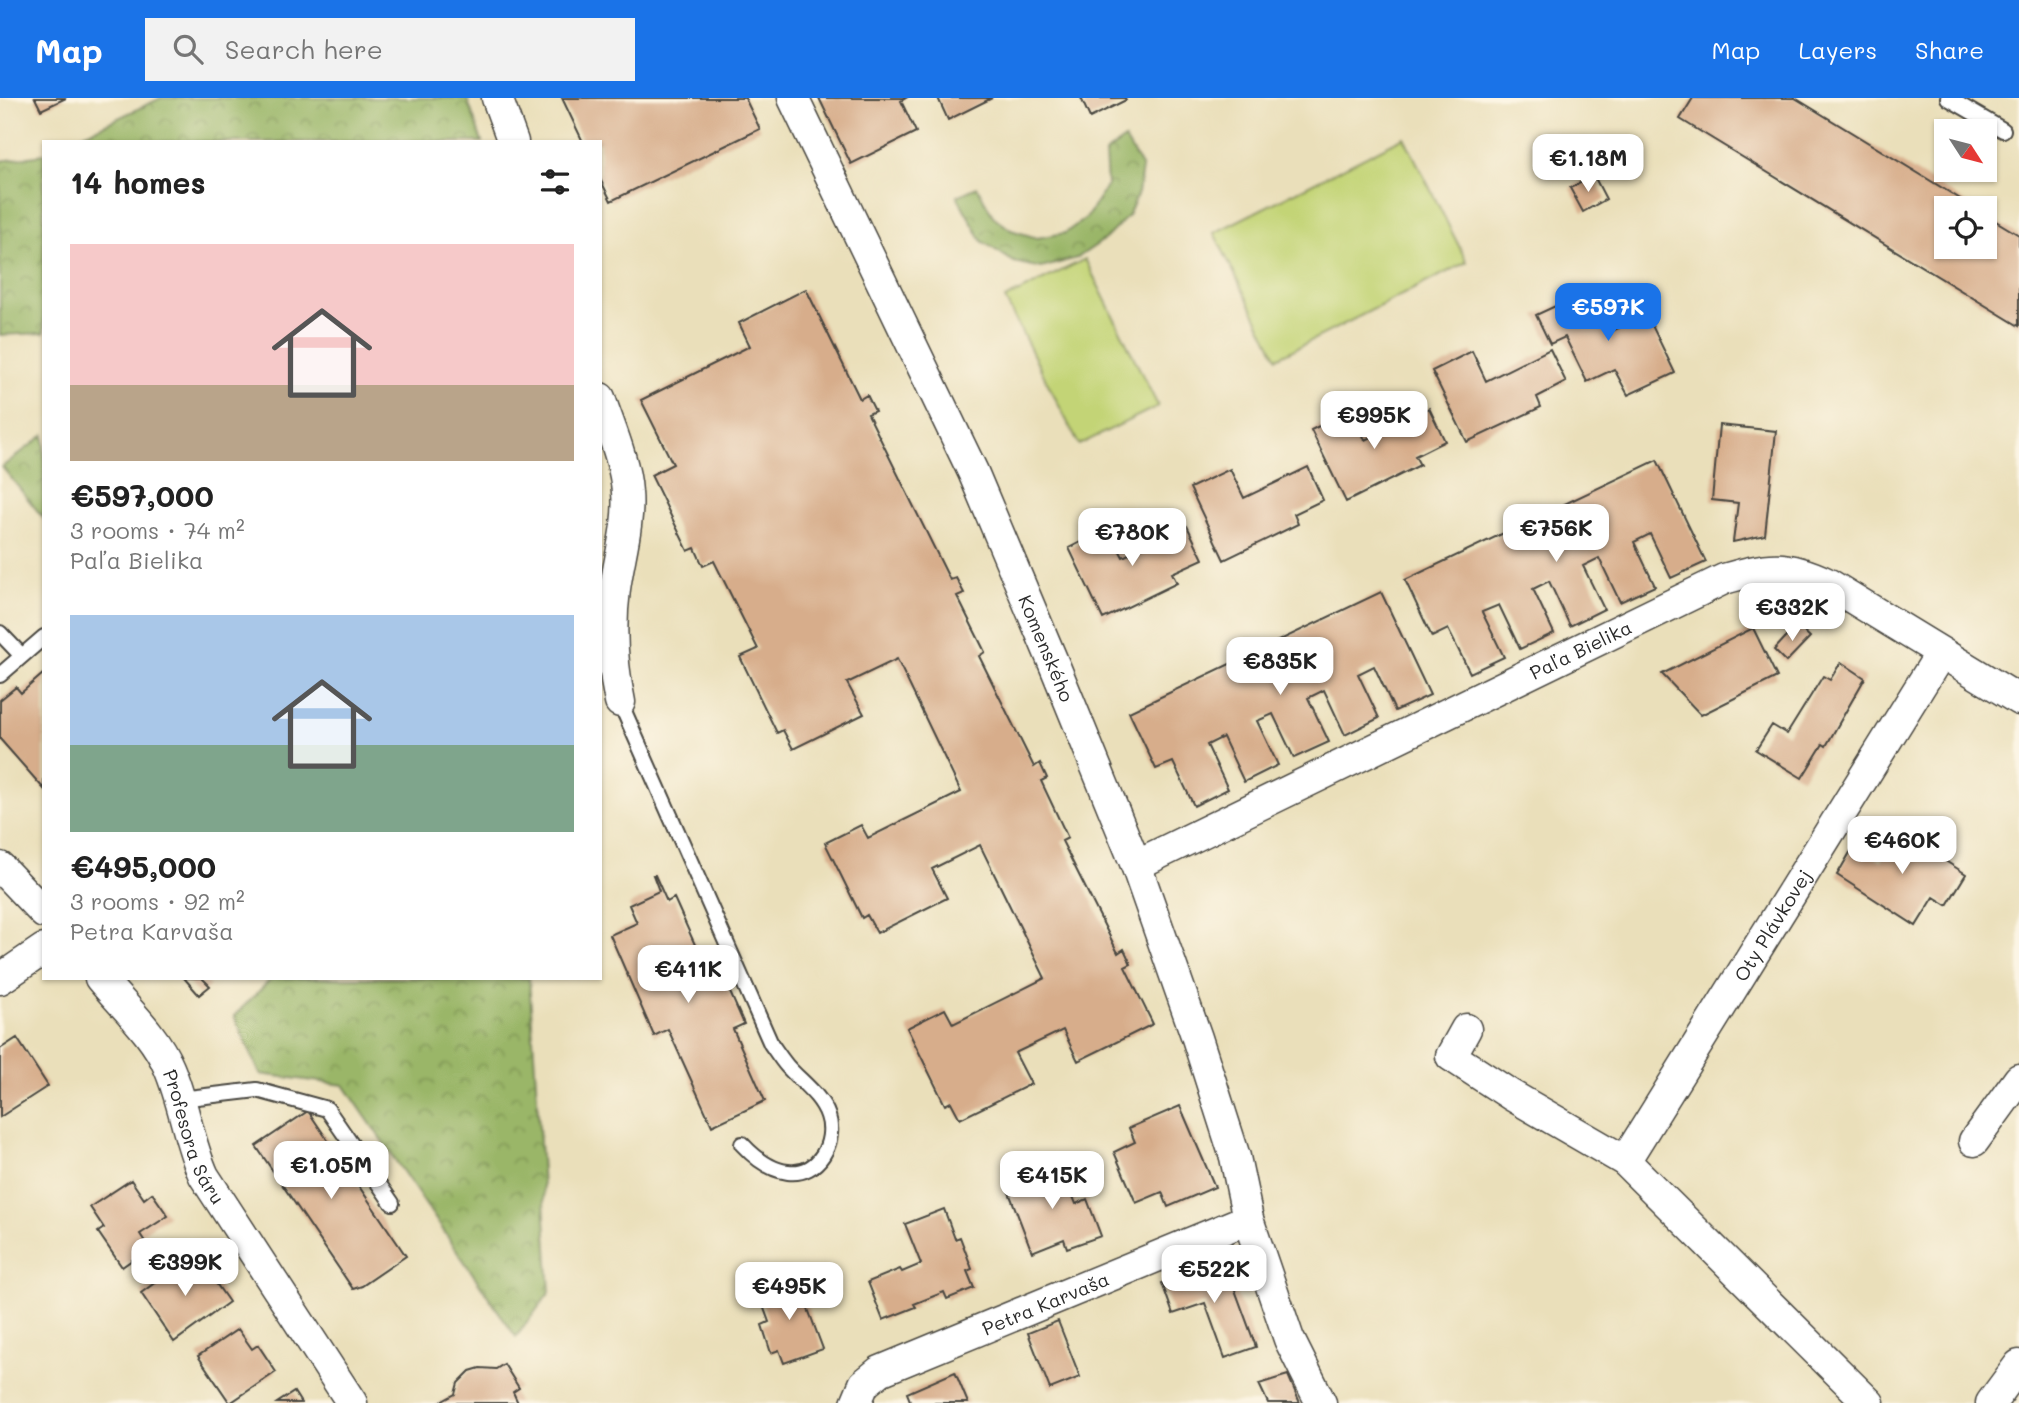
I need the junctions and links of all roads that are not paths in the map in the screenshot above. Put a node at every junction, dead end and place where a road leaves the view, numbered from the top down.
1 (497, 98) edge
2 (793, 98) edge
3 (1948, 98) edge
4 (2003, 130) dead end
5 (512, 140) edge
6 (602, 405) edge
7 (0, 634) edge
8 (42, 639) edge
9 (1941, 653) junction
10 (22, 656) junction
11 (0, 675) edge
12 (2019, 700) edge
13 (620, 702) joint
14 (1136, 865) junction
15 (0, 867) edge
16 (42, 911) edge
17 (42, 950) edge
18 (0, 979) edge
19 (102, 980) edge
20 (1466, 1029) dead end
21 (2019, 1080) edge
22 (180, 1099) junction
23 (2009, 1116) edge
24 (1974, 1141) dead end
25 (742, 1144) dead end
26 (1625, 1161) junction
27 (392, 1203) dead end
28 (1248, 1219) junction
29 (2019, 1365) edge
30 (352, 1403) edge
31 (856, 1403) edge
32 (1321, 1403) edge
33 (1869, 1403) edge
34 (1991, 1403) edge

1 - 5 street
2 - 14 street, Komenského
3 - 4 lane
6 - 13 street
7 - 10 lane
8 - 10 lane
9 - 12 street, Paľa Bielika
9 - 14 street, Paľa Bielika
9 - 26 street, Oty Plávkovej
10 - 11 lane
13 - 25 lane
14 - 28 street, Komenského
15 - 16 street
17 - 18 street
19 - 22 street, Profesora Sáru
20 - 26 street
21 - 23 street
22 - 27 lane
22 - 30 street, Profesora Sáru
23 - 24 street
26 - 33 street
28 - 31 street, Petra Karvaša
28 - 32 street, Komenského
29 - 34 street

